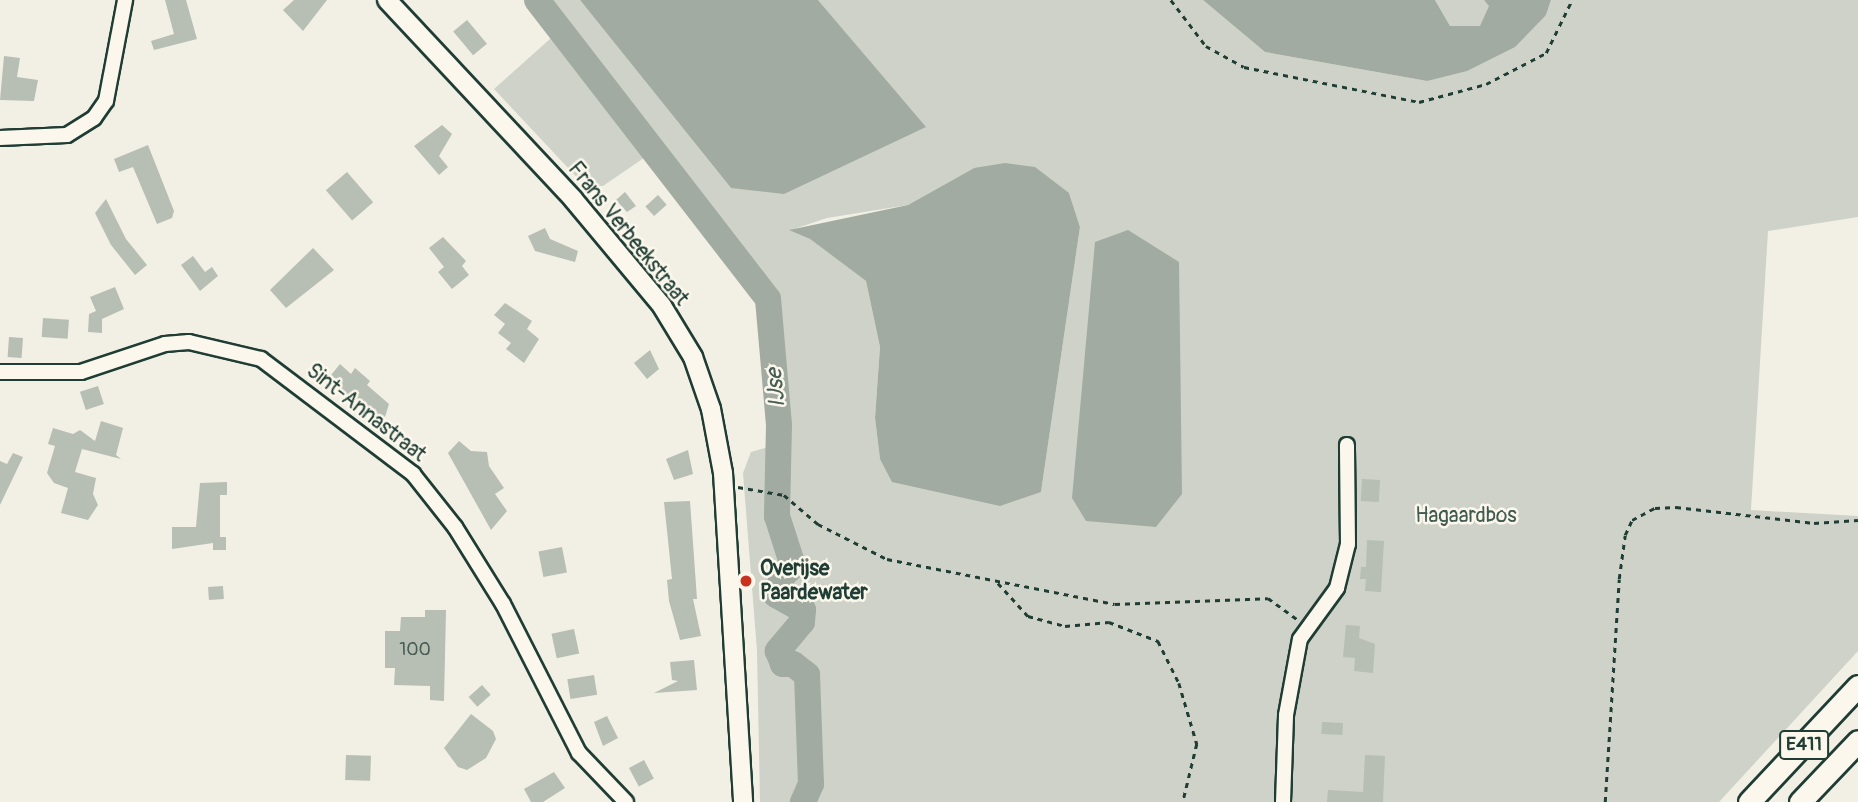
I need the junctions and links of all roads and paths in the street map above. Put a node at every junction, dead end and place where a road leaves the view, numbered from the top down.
1 (125, 0) edge
2 (387, 0) edge
3 (1171, 0) edge
4 (1572, 0) edge
5 (0, 138) edge
6 (0, 372) edge
7 (1347, 445) dead end
8 (736, 477) dead end
9 (737, 487) junction
10 (738, 500) dead end
11 (1858, 520) edge
12 (998, 583) junction
13 (1306, 627) junction
14 (1858, 686) edge
15 (1858, 741) edge
16 (626, 802) edge
17 (743, 802) edge
18 (1183, 802) edge
19 (1283, 802) edge
20 (1605, 802) edge
21 (1749, 802) edge
22 (1800, 802) edge

1 - 5 street
2 - 17 main road, Frans Verbeekstraat
3 - 4 path
6 - 16 street, Sint-Annastraat
7 - 13 street
8 - 9 path
9 - 10 path
9 - 12 path
11 - 20 path
12 - 13 path
12 - 18 path
13 - 19 street
14 - 21 highway, E411
15 - 22 highway, E411

